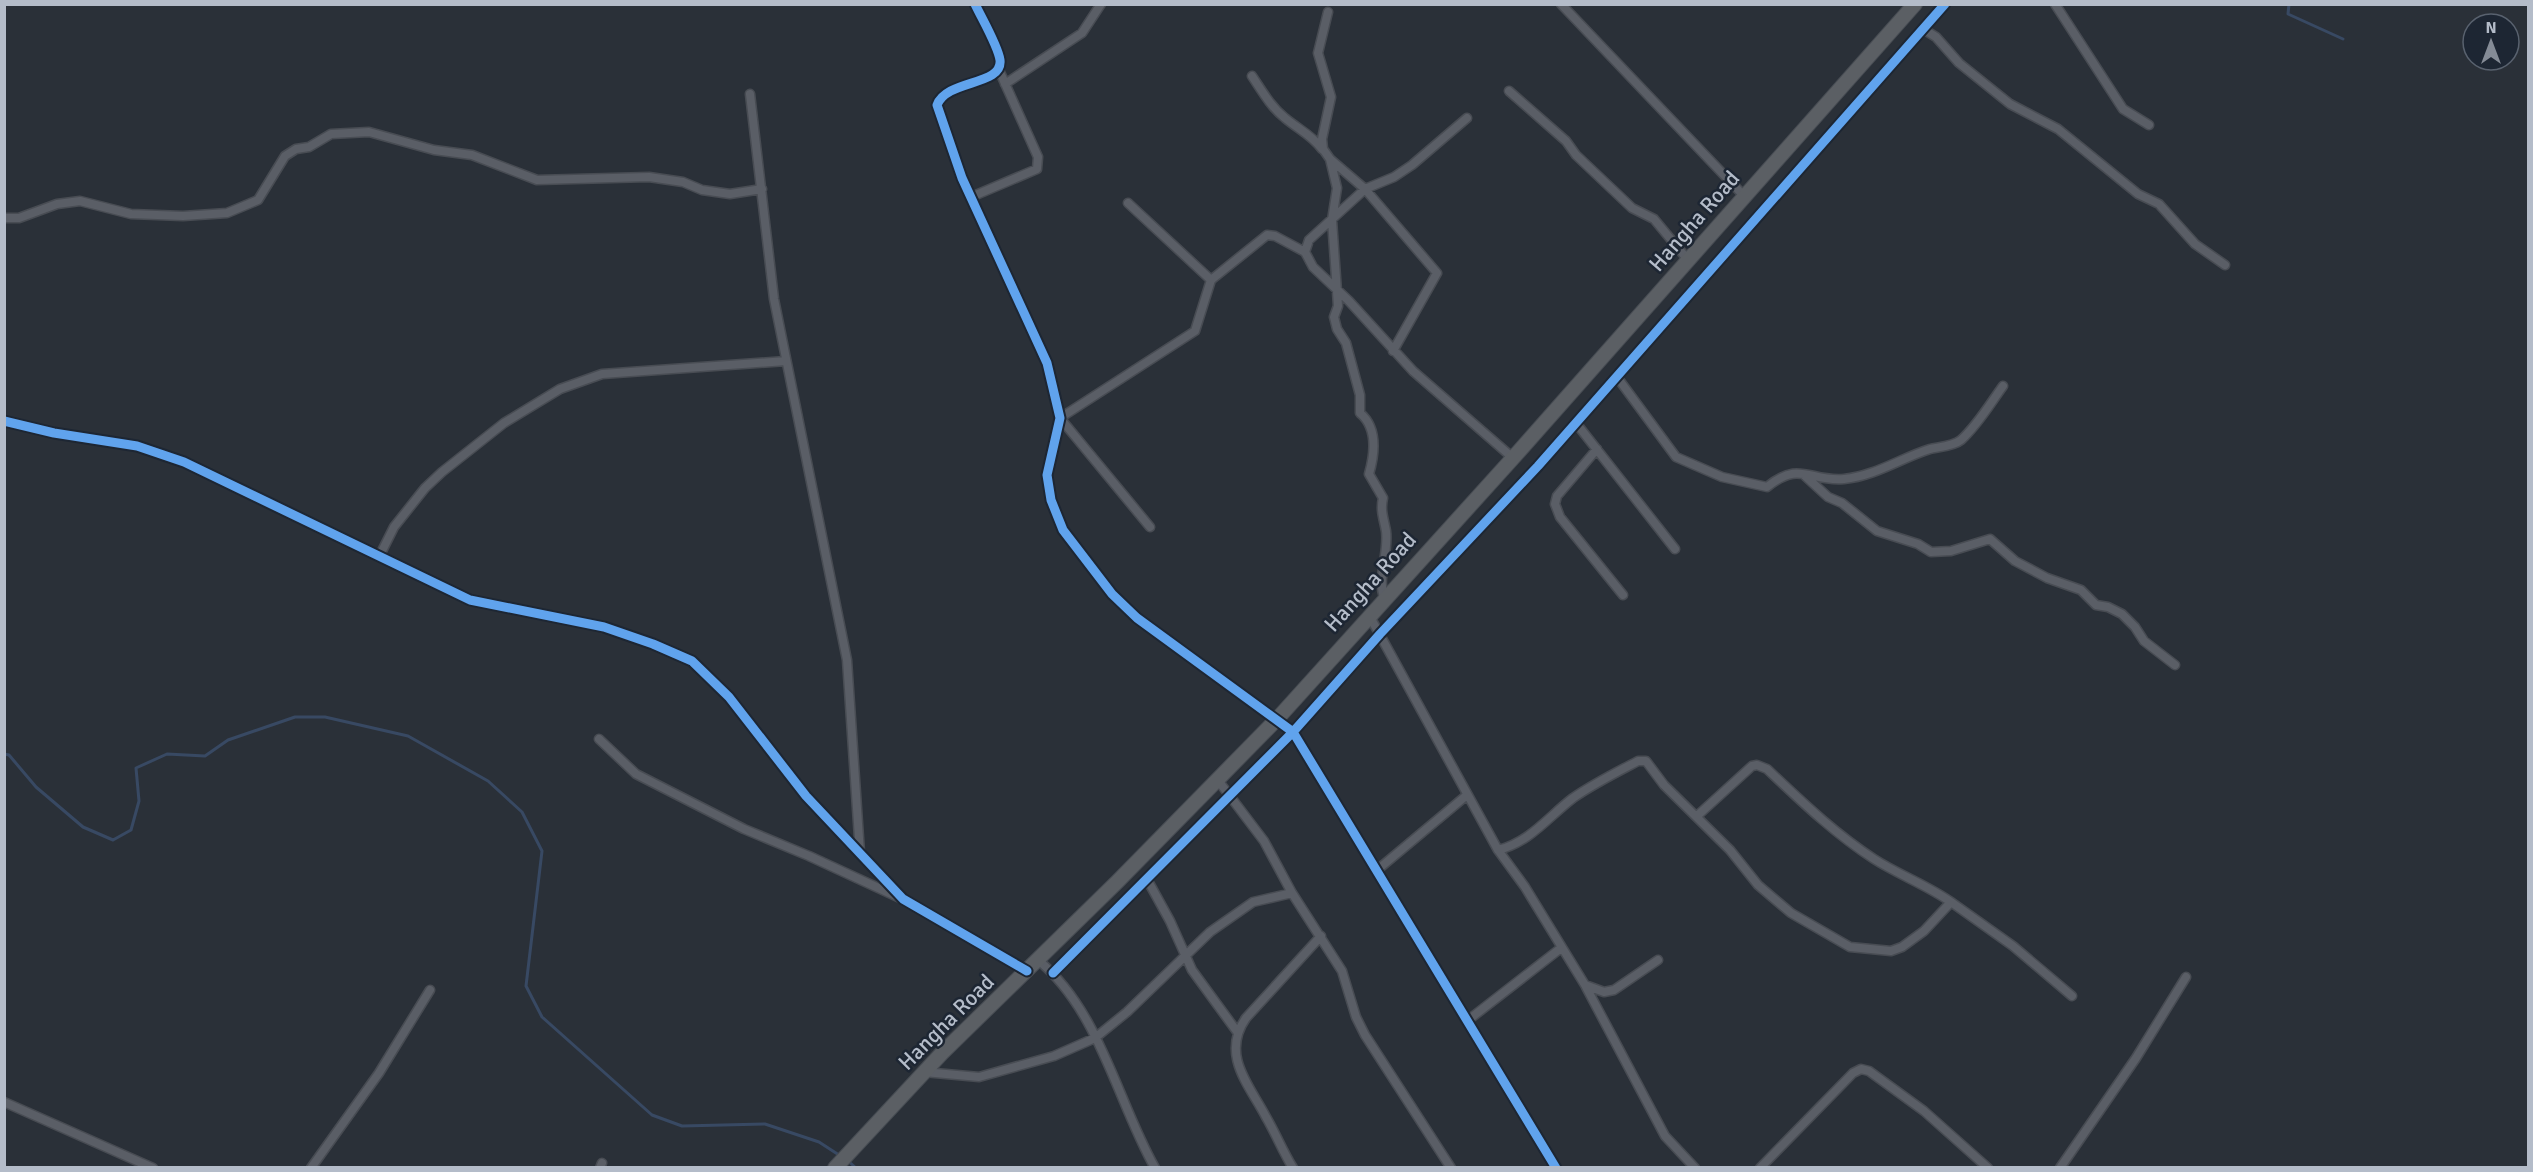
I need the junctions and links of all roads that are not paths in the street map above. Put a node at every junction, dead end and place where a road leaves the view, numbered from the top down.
1 (975, 4) edge
2 (1101, 4) edge
3 (1561, 4) edge
4 (1915, 4) edge
5 (1945, 4) edge
6 (2055, 4) edge
7 (1328, 12) dead end
8 (1923, 29) junction
9 (999, 70) junction
10 (1252, 76) dead end
11 (1005, 84) junction
12 (1509, 92) dead end
13 (750, 94) dead end
14 (1467, 118) dead end
15 (2149, 125) dead end
16 (1323, 149) junction
17 (1330, 159) junction
18 (762, 189) junction
19 (1365, 189) junction
20 (1744, 196) junction
21 (971, 197) junction
22 (1128, 202) dead end
23 (4, 218) edge
24 (1332, 220) junction
25 (1305, 252) junction
26 (1688, 260) junction
27 (2225, 265) dead end
28 (1211, 280) junction
29 (1337, 289) junction
30 (1393, 351) junction
31 (786, 361) junction
32 (1617, 377) junction
33 (2003, 386) dead end
34 (1060, 418) junction
35 (4, 421) edge
36 (1576, 423) junction
37 (1597, 449) junction
38 (1513, 458) junction
39 (1802, 472) junction
40 (1150, 527) dead end
41 (1675, 549) dead end
42 (380, 555) junction
43 (1623, 595) dead end
44 (1384, 598) junction
45 (1369, 615) junction
46 (1380, 634) junction
47 (2175, 665) dead end
48 (1278, 718) junction
49 (1293, 732) junction
50 (599, 739) dead end
51 (1217, 779) junction
52 (1230, 794) junction
53 (1467, 795) junction
54 (1697, 816) junction
55 (1498, 850) junction
56 (860, 853) junction
57 (1376, 871) junction
58 (1148, 881) junction
59 (1292, 893) junction
60 (903, 899) junction
61 (1951, 902) junction
62 (1321, 936) junction
63 (1561, 948) junction
64 (1185, 955) junction
65 (1038, 960) junction
66 (1658, 960) dead end
67 (1027, 971) junction
68 (1053, 973) junction
69 (2186, 977) dead end
70 (1585, 985) junction
71 (430, 990) dead end
72 (2072, 996) dead end
73 (1467, 1021) junction
74 (1238, 1033) junction
75 (1095, 1038) junction
76 (924, 1072) junction
77 (4, 1102) edge
78 (153, 1167) edge
79 (311, 1167) edge
80 (835, 1167) edge
81 (1155, 1167) edge
82 (1293, 1167) edge
83 (1451, 1167) edge
84 (1556, 1167) edge
85 (1695, 1167) edge
86 (1760, 1167) edge
87 (1988, 1167) edge
88 (2060, 1167) edge

1 - 9 street
2 - 11 street
3 - 20 street
4 - 20 highway, Hangha Road
5 - 8 street
6 - 15 street
7 - 16 street
8 - 27 street
8 - 32 street
9 - 11 street
9 - 21 street
10 - 16 street
11 - 21 street
12 - 26 street
13 - 18 street
14 - 19 street
16 - 17 street
17 - 19 street
17 - 24 street
18 - 23 street
18 - 31 street
19 - 24 street
19 - 30 street
20 - 26 highway, Hangha Road
21 - 34 street
22 - 28 street
24 - 25 street
24 - 29 street
25 - 28 street
25 - 29 street
26 - 38 highway, Hangha Road
28 - 34 street
29 - 30 street
29 - 44 street
30 - 38 street
31 - 42 street
31 - 56 street
32 - 36 street
32 - 39 street
33 - 39 street
34 - 40 street
34 - 48 street
35 - 42 street
36 - 37 street
36 - 46 street
37 - 41 street
37 - 43 street
38 - 44 highway, Hangha Road
39 - 47 street
42 - 56 street
44 - 45 highway, Hangha Road
45 - 46 street
45 - 48 highway, Hangha Road
46 - 49 street
46 - 53 street
48 - 49 street
48 - 51 highway, Hangha Road
49 - 52 street
49 - 57 street
50 - 60 street
51 - 52 street
51 - 65 highway, Hangha Road
52 - 58 street
52 - 59 street
53 - 55 street
53 - 57 street
54 - 55 street
54 - 61 street
54 - 61 street
55 - 63 street
56 - 60 street
57 - 73 street
58 - 64 street
58 - 68 street
59 - 62 street
59 - 64 street
60 - 67 street
61 - 72 street
62 - 74 street
62 - 83 street
63 - 70 street
63 - 73 street
64 - 74 street
64 - 75 street
65 - 67 highway, Hangha Road
65 - 68 street
66 - 70 street
67 - 76 highway, Hangha Road
68 - 75 street
69 - 88 street
70 - 85 street
71 - 79 street
73 - 84 street
74 - 82 street
75 - 76 street
75 - 81 street
76 - 80 highway, Hangha Road
77 - 78 street
86 - 87 street

